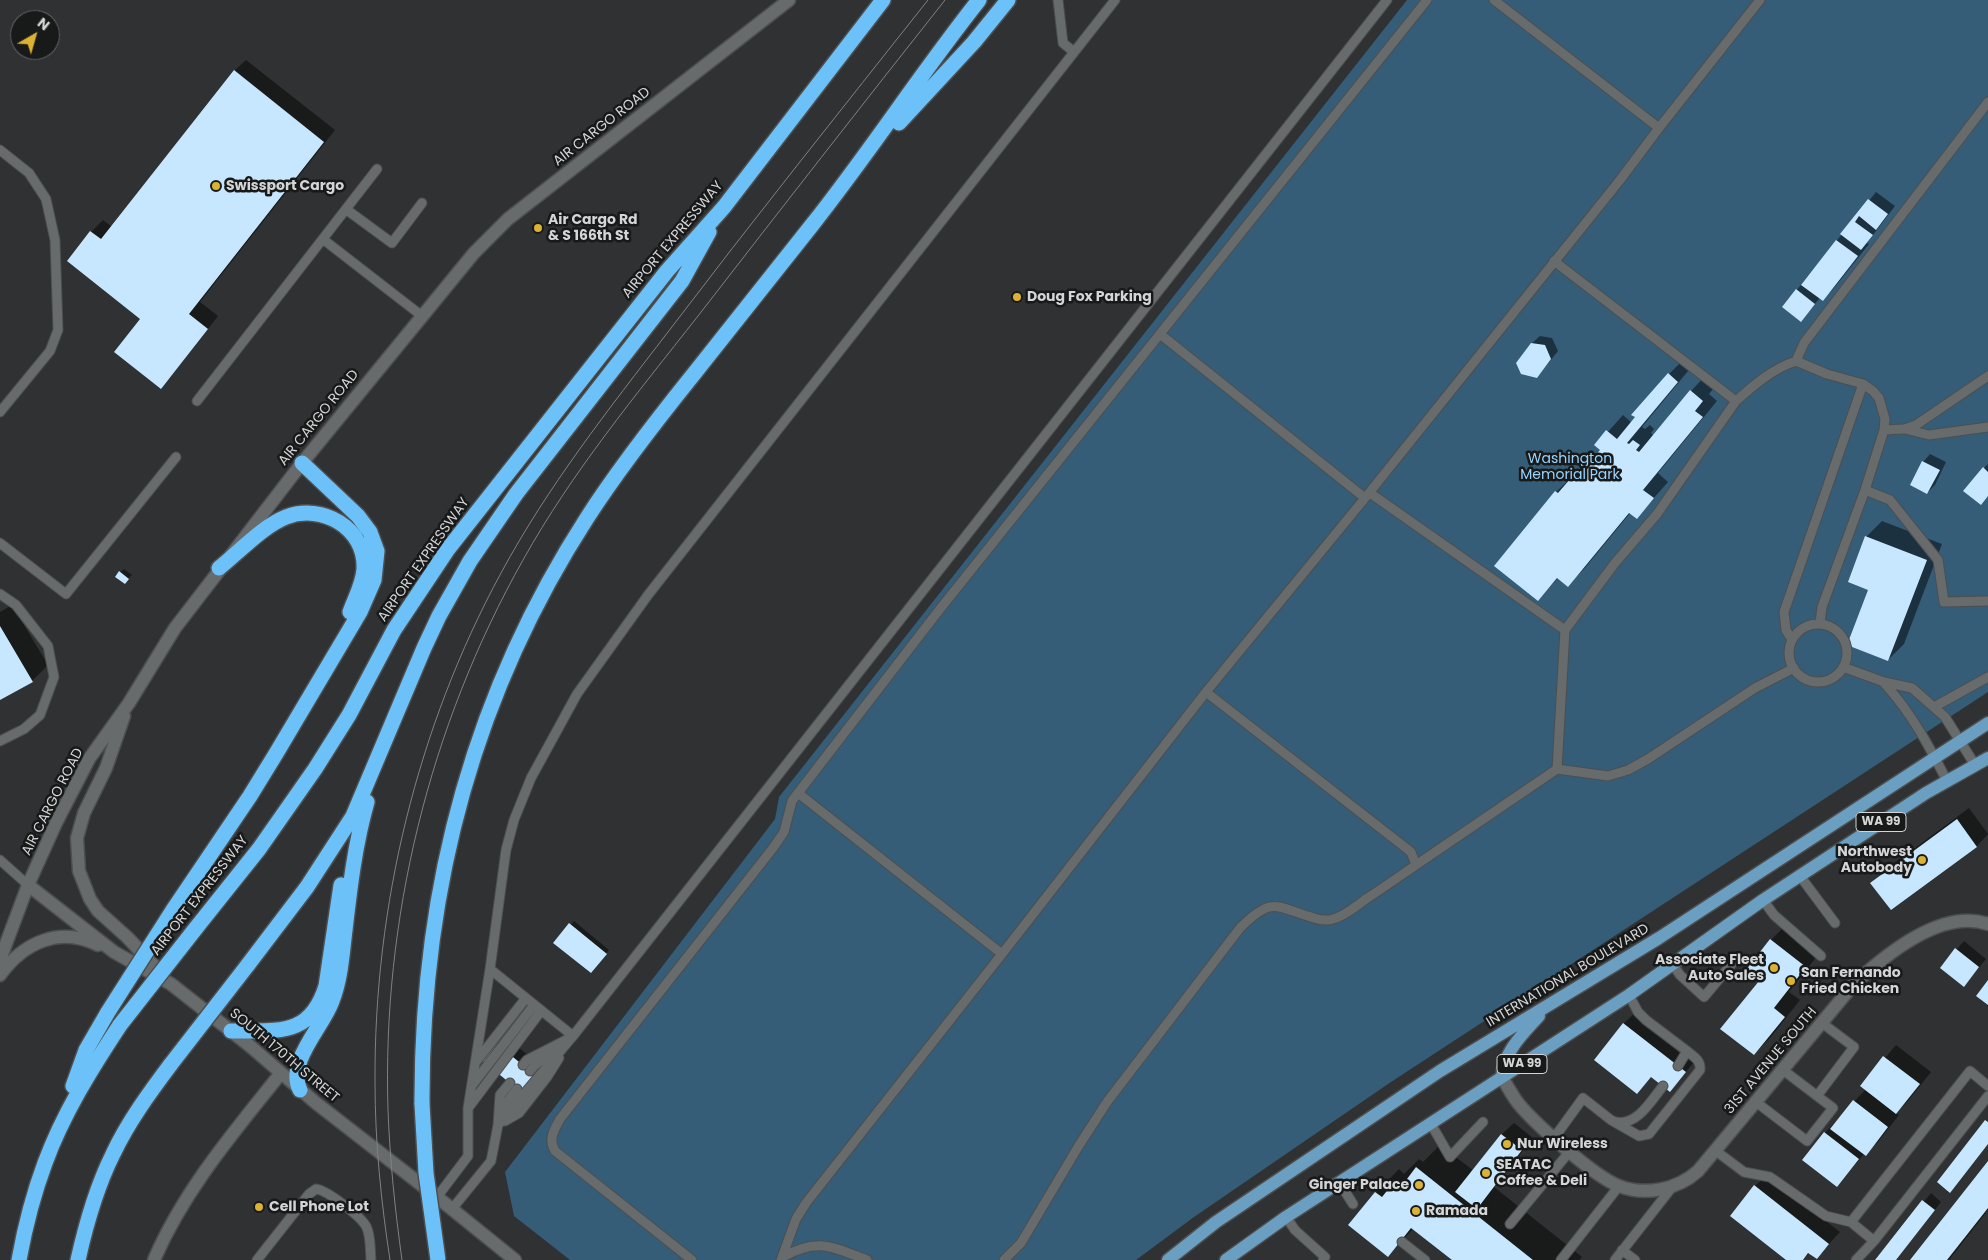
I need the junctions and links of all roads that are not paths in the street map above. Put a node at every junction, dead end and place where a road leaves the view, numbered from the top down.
1 (789, 0) edge
2 (883, 0) edge
3 (979, 0) edge
4 (1008, 0) edge
5 (1058, 0) edge
6 (1115, 0) edge
7 (1387, 0) edge
8 (1427, 0) edge
9 (1494, 0) edge
10 (1760, 0) edge
11 (1074, 52) junction
12 (1988, 102) edge
13 (1659, 128) junction
14 (0, 150) edge
15 (378, 169) dead end
16 (856, 170) junction
17 (422, 203) dead end
18 (724, 207) junction
19 (347, 210) junction
20 (324, 240) junction
21 (1554, 262) junction
22 (422, 316) junction
23 (1160, 334) junction
24 (1796, 361) junction
25 (1988, 376) edge
26 (1863, 384) junction
27 (197, 401) dead end
28 (1736, 402) junction
29 (0, 412) edge
30 (1988, 427) edge
31 (1904, 429) junction
32 (1884, 430) junction
33 (176, 457) dead end
34 (302, 463) junction
35 (1865, 490) junction
36 (1367, 495) junction
37 (0, 544) edge
38 (220, 568) junction
39 (0, 594) edge
40 (1988, 602) edge
41 (1820, 623) junction
42 (1565, 630) junction
43 (1792, 640) junction
44 (330, 661) junction
45 (1843, 667) junction
46 (1794, 668) junction
47 (1988, 677) edge
48 (1884, 682) junction
49 (1206, 692) junction
50 (129, 703) junction
51 (1934, 707) junction
52 (393, 720) junction
53 (1988, 723) edge
54 (0, 741) edge
55 (1960, 742) junction
56 (1935, 757) junction
57 (1988, 758) edge
58 (1975, 765) junction
59 (1557, 769) junction
60 (1947, 781) junction
61 (798, 793) junction
62 (362, 825) junction
63 (0, 860) edge
64 (1416, 864) junction
65 (1800, 876) junction
66 (28, 885) junction
67 (1763, 900) junction
68 (1835, 923) dead end
69 (1988, 924) edge
70 (114, 952) junction
71 (1002, 954) junction
72 (1821, 956) dead end
73 (0, 960) edge
74 (1735, 960) dead end
75 (1673, 965) junction
76 (490, 969) junction
77 (0, 975) edge
78 (171, 984) junction
79 (1629, 995) junction
80 (526, 998) junction
81 (534, 1005) junction
82 (1547, 1006) junction
83 (541, 1011) junction
84 (1822, 1023) junction
85 (231, 1031) junction
86 (572, 1036) junction
87 (1687, 1051) junction
88 (474, 1063) junction
89 (1678, 1066) dead end
90 (526, 1068) dead end
91 (1783, 1070) junction
92 (281, 1073) junction
93 (1502, 1077) junction
94 (472, 1085) junction
95 (513, 1086) dead end
96 (1663, 1086) dead end
97 (1988, 1086) edge
98 (300, 1090) junction
99 (1817, 1096) junction
100 (1988, 1096) edge
101 (1756, 1102) junction
102 (468, 1108) junction
103 (1611, 1120) junction
104 (1483, 1122) dead end
105 (1431, 1124) junction
106 (498, 1125) junction
107 (1554, 1138) junction
108 (1570, 1151) junction
109 (1716, 1151) junction
110 (45, 1163) junction
111 (1339, 1182) junction
112 (1613, 1183) junction
113 (1673, 1185) junction
114 (437, 1197) junction
115 (1354, 1204) dead end
116 (452, 1209) junction
117 (1286, 1217) junction
118 (1851, 1222) junction
119 (1510, 1224) dead end
120 (1874, 1241) junction
121 (1402, 1242) dead end
122 (1622, 1250) junction
123 (156, 1256) edge
124 (782, 1259) edge
125 (1326, 1259) edge
126 (19, 1260) edge
127 (78, 1260) edge
128 (257, 1260) edge
129 (371, 1260) edge
130 (438, 1260) edge
131 (514, 1260) edge
132 (692, 1260) edge
133 (866, 1260) edge
134 (1004, 1260) edge
135 (1168, 1260) edge
136 (1226, 1260) edge
137 (1425, 1260) edge
138 (1561, 1260) edge
139 (1615, 1260) edge
140 (1635, 1260) edge
141 (1856, 1260) edge

1 - 22 street, AIR CARGO ROAD
2 - 18 highway, AIRPORT EXPRESSWAY
3 - 16 highway
4 - 16 highway
5 - 11 lane
6 - 11 lane
7 - 86 lane
8 - 23 lane
9 - 13 lane
10 - 13 lane
11 - 76 lane
12 - 24 lane
13 - 21 lane
14 - 29 lane
15 - 19 lane
16 - 130 highway, bridge
17 - 19 lane
18 - 52 highway
18 - 110 highway, AIRPORT EXPRESSWAY, bridge
19 - 20 lane
20 - 22 lane
20 - 27 lane
21 - 28 lane
21 - 36 lane
22 - 34 street, AIR CARGO ROAD
23 - 36 lane
23 - 61 lane
24 - 26 lane
24 - 28 lane
25 - 31 lane
26 - 32 lane
26 - 43 lane
28 - 42 lane
30 - 31 lane
31 - 32 lane
32 - 35 lane
33 - 37 lane
34 - 38 street, AIR CARGO ROAD
34 - 44 highway
35 - 40 lane
35 - 41 lane
36 - 42 lane
36 - 49 lane
38 - 44 highway
38 - 50 street, AIR CARGO ROAD
39 - 54 lane
41 - 43 lane
41 - 45 lane
42 - 59 lane
43 - 46 lane
44 - 110 highway, bridge
45 - 46 lane
45 - 48 lane
46 - 59 lane
47 - 51 lane
48 - 51 lane
48 - 56 lane
49 - 64 lane
49 - 71 lane
50 - 66 street, AIR CARGO ROAD
50 - 78 street
51 - 55 lane
52 - 62 highway
52 - 127 highway, bridge
53 - 55 main road, INTERNATIONAL BOULEVARD / WA 99
55 - 56 main road, INTERNATIONAL BOULEVARD / WA 99
55 - 58 lane
56 - 60 lane
56 - 82 main road, INTERNATIONAL BOULEVARD / WA 99
57 - 58 main road, WA 99
58 - 60 main road, WA 99
59 - 64 lane
60 - 65 main road, WA 99
61 - 71 lane
61 - 132 lane
62 - 85 highway
62 - 98 highway
63 - 66 lane
64 - 134 lane
65 - 67 main road, WA 99
65 - 68 lane
66 - 70 street, SOUTH 170TH STREET
66 - 73 street, AIR CARGO ROAD
67 - 72 lane
67 - 75 main road, WA 99
69 - 84 street, 31ST AVENUE SOUTH
70 - 77 street
70 - 78 street, SOUTH 170TH STREET
71 - 124 lane
74 - 75 lane
75 - 79 main road, WA 99
76 - 80 lane
76 - 88 lane
78 - 85 street, SOUTH 170TH STREET
79 - 87 lane
79 - 93 main road, WA 99
80 - 81 lane
80 - 88 lane
81 - 83 lane
81 - 94 lane
82 - 93 main road
82 - 135 main road, INTERNATIONAL BOULEVARD / WA 99
83 - 86 lane
83 - 102 lane
84 - 91 street, 31ST AVENUE SOUTH
84 - 99 lane
85 - 92 street, SOUTH 170TH STREET
86 - 90 lane
86 - 106 lane
87 - 89 lane
87 - 103 lane
88 - 94 lane
91 - 99 lane
91 - 101 street, 31ST AVENUE SOUTH
92 - 98 street, SOUTH 170TH STREET
92 - 123 street
93 - 105 main road, WA 99
93 - 107 street
94 - 102 lane
95 - 106 lane
96 - 103 lane
97 - 118 lane
98 - 114 street, SOUTH 170TH STREET
99 - 101 lane
100 - 120 lane
101 - 109 street, 31ST AVENUE SOUTH
102 - 114 lane
103 - 107 lane
104 - 105 lane
105 - 111 main road, WA 99
106 - 116 lane
107 - 108 street
108 - 112 street
108 - 119 lane
109 - 113 street, 31ST AVENUE SOUTH
109 - 118 lane
110 - 126 highway, AIRPORT EXPRESSWAY
111 - 115 lane
111 - 117 main road, WA 99
112 - 113 street, 31ST AVENUE SOUTH
112 - 138 lane
113 - 122 lane
114 - 116 street, SOUTH 170TH STREET
116 - 131 street, SOUTH 170TH STREET
117 - 125 lane
117 - 136 main road, WA 99
118 - 120 lane
120 - 141 lane
121 - 137 lane
122 - 139 lane
122 - 140 lane
124 - 133 lane
128 - 129 lane

